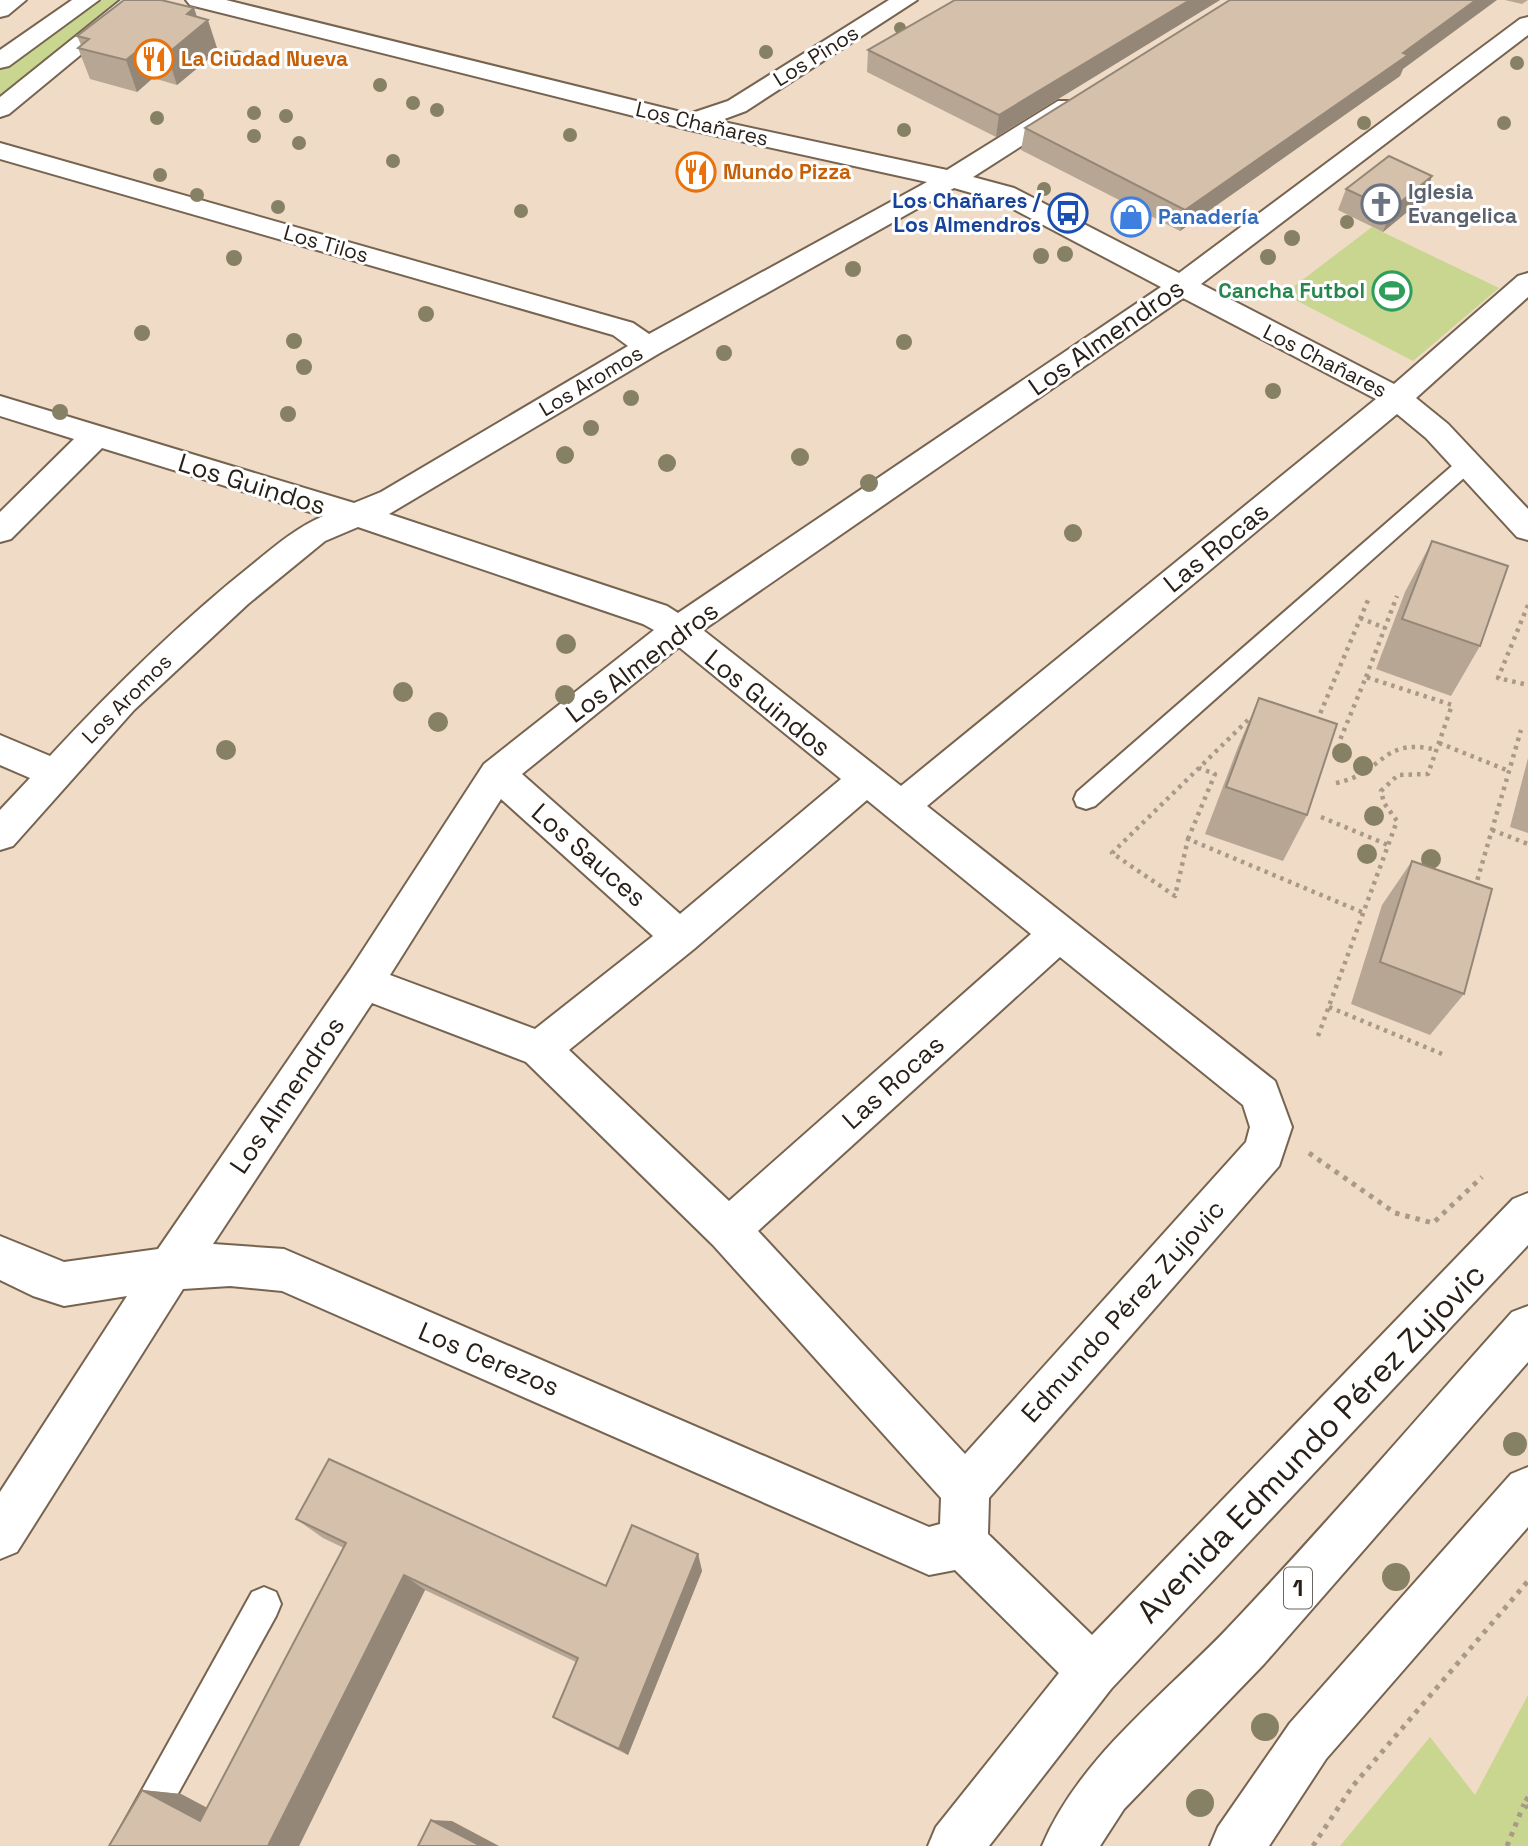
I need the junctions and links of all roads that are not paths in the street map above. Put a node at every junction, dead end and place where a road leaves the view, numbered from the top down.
1 (14, 0) edge
2 (135, 0) edge
3 (198, 0) edge
4 (905, 0) edge
5 (87, 1) edge
6 (0, 10) edge
7 (1528, 24) edge
8 (0, 61) edge
9 (763, 90) junction
10 (1086, 94) edge
11 (0, 109) edge
12 (690, 122) junction
13 (785, 144) junction
14 (0, 151) edge
15 (951, 179) junction
16 (1528, 282) edge
17 (1181, 286) junction
18 (648, 346) junction
19 (1397, 398) junction
20 (0, 406) edge
21 (96, 436) junction
22 (1467, 464) junction
23 (356, 516) junction
24 (1528, 529) edge
25 (0, 531) edge
26 (679, 629) junction
27 (0, 749) edge
28 (54, 773) junction
29 (497, 774) junction
30 (865, 780) junction
31 (1086, 799) dead end
32 (900, 807) junction
33 (0, 835) edge
34 (1059, 933) junction
35 (680, 937) junction
36 (363, 982) junction
37 (540, 1049) junction
38 (1271, 1127) joint
39 (1528, 1214) edge
40 (728, 1230) junction
41 (0, 1257) edge
42 (170, 1270) junction
43 (1528, 1328) edge
44 (965, 1489) junction
45 (1528, 1491) edge
46 (0, 1535) edge
47 (963, 1544) junction
48 (264, 1604) dead end
49 (1093, 1671) junction
50 (129, 1846) edge
51 (955, 1846) edge
52 (1069, 1846) edge
53 (1237, 1846) edge

1 - 6 main road
2 - 11 main road
3 - 12 main road, Los Chañares
4 - 9 main road, Los Pinos
5 - 8 main road
7 - 17 main road, Los Almendros
9 - 12 main road, Los Pinos
9 - 13 main road, Los Pinos
10 - 15 main road, Los Aromos
12 - 13 main road, Los Chañares
13 - 15 main road, Los Chañares
14 - 18 main road, Los Tilos
15 - 17 main road, Los Chañares
15 - 18 main road, Los Aromos
16 - 19 main road, Las Rocas
17 - 19 main road, Los Chañares
17 - 26 main road, Los Almendros
18 - 23 main road, Los Aromos
19 - 22 main road, Los Chañares
19 - 32 main road, Las Rocas
20 - 21 main road, Los Guindos
21 - 23 main road, Los Guindos
21 - 25 main road
22 - 24 main road, Los Chañares
22 - 31 lane
23 - 26 main road, Los Guindos
23 - 28 main road, Los Aromos
26 - 29 main road, Los Almendros
26 - 30 main road, Los Guindos
27 - 28 main road
28 - 33 main road, Los Aromos
29 - 35 main road, Los Sauces
29 - 36 main road, Los Almendros
30 - 32 main road, Los Guindos
30 - 35 main road
32 - 34 main road, Los Guindos
34 - 38 main road, Los Guindos
34 - 40 main road, Las Rocas
35 - 37 main road
36 - 37 main road
36 - 42 main road, Los Almendros
37 - 40 main road
38 - 44 main road, Edmundo Pérez Zujovic
39 - 49 main road, Avenida Edmundo Pérez Zujovic
40 - 44 main road
41 - 42 main road, Los Cerezos
42 - 46 main road, Los Almendros
42 - 47 main road, Los Cerezos
43 - 52 main road, 1
44 - 47 main road
45 - 53 main road
47 - 49 main road
48 - 50 lane
49 - 51 main road, Avenida Edmundo Pérez Zujovic

